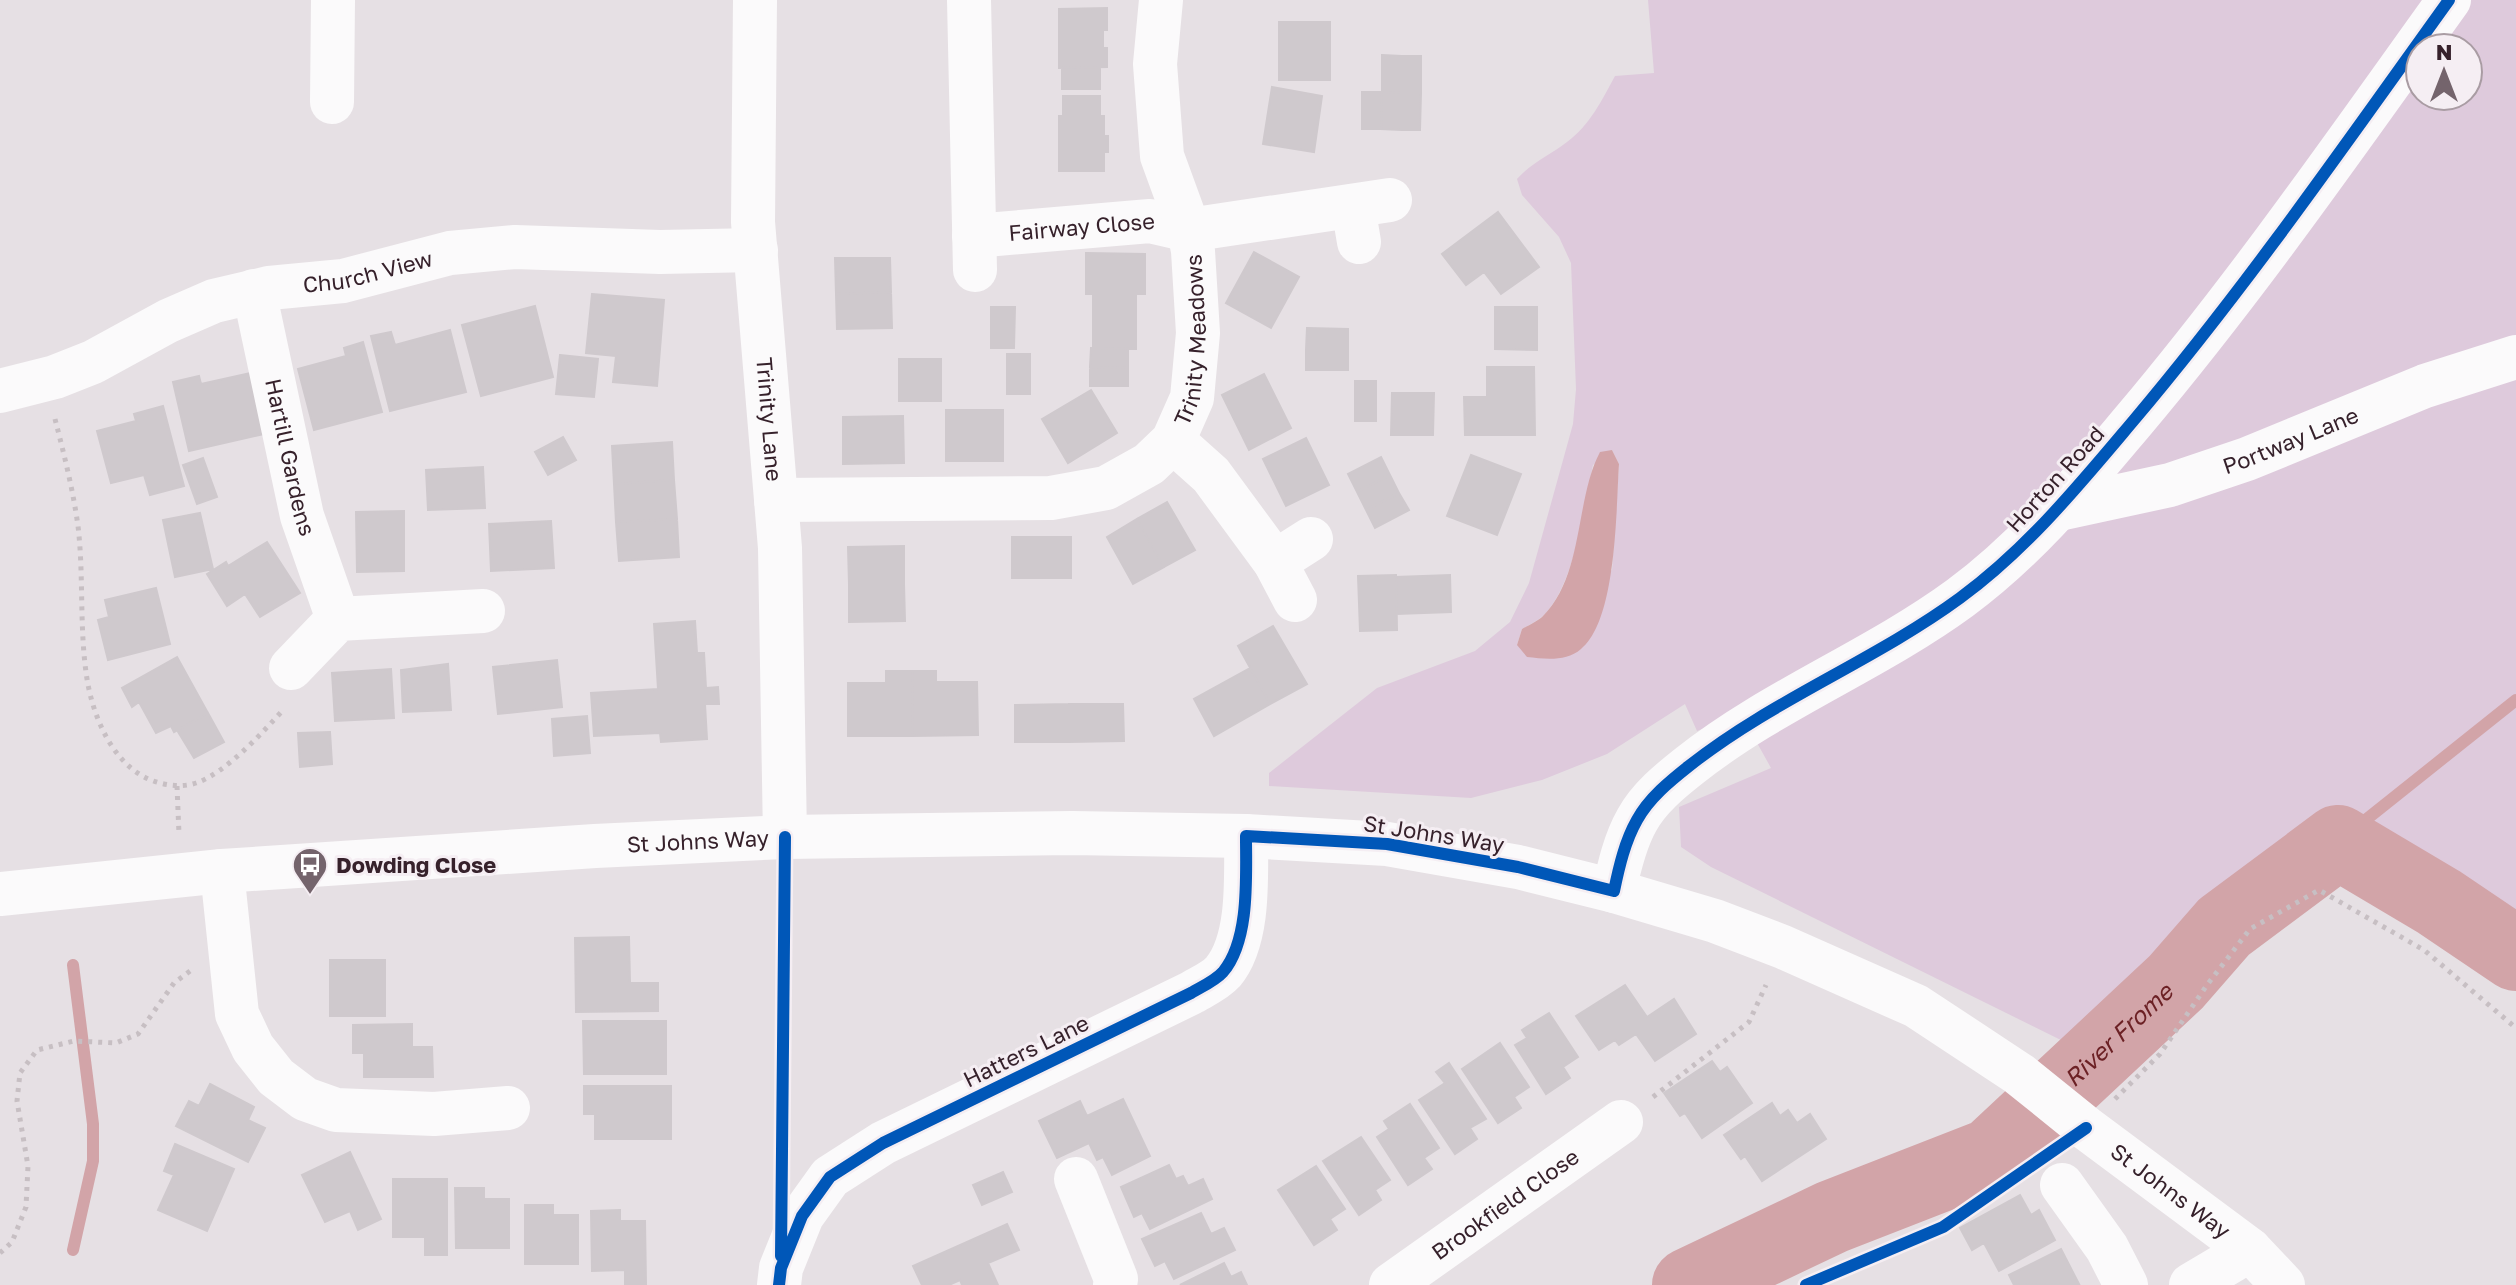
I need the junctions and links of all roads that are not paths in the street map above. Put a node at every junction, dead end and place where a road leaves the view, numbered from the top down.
1 (333, 0) edge
2 (755, 0) edge
3 (969, 0) edge
4 (1161, 0) edge
5 (2449, 0) edge
6 (332, 102) dead end
7 (1367, 216) dead end
8 (1189, 230) junction
9 (756, 250) junction
10 (254, 291) junction
11 (2516, 357) edge
12 (0, 391) edge
13 (1173, 441) junction
14 (776, 500) junction
15 (2059, 509) junction
16 (1311, 539) dead end
17 (1275, 562) junction
18 (1295, 600) dead end
19 (483, 611) dead end
20 (338, 619) junction
21 (291, 668) road end
22 (1246, 836) junction
23 (785, 837) junction
24 (222, 871) junction
25 (1614, 891) junction
26 (0, 894) edge
27 (508, 1108) dead end
28 (1621, 1122) road end
29 (1076, 1179) dead end
30 (2062, 1185) dead end
31 (2250, 1250) junction
32 (1116, 1282) edge
33 (779, 1285) edge
34 (1391, 1285) edge
35 (2126, 1285) edge
36 (2191, 1285) edge
37 (2283, 1285) edge

1 - 6 street
2 - 9 street, Trinity Lane
3 - 8 street, Fairway Close
4 - 8 street, Trinity Meadows
5 - 15 street, Horton Road
7 - 8 street
8 - 13 street, Trinity Meadows
9 - 10 street, Church View
9 - 14 street, Trinity Lane
10 - 12 street, Church View
10 - 20 street, Hartill Gardens
11 - 15 street, Portway Lane
13 - 14 street, Trinity Meadows
13 - 17 street, Trinity Meadows
14 - 23 street, Trinity Lane
15 - 25 street, Horton Road
16 - 17 street
17 - 18 street, Trinity Meadows
19 - 20 street
20 - 21 street
22 - 23 street, St Johns Way
22 - 25 street, St Johns Way
22 - 33 street, Hatters Lane
23 - 24 street, St Johns Way
24 - 26 street, St Johns Way
24 - 27 street
25 - 31 street, St Johns Way
28 - 34 street, Brookfield Close
29 - 32 street
30 - 35 street
31 - 36 street
31 - 37 street, St Johns Way

